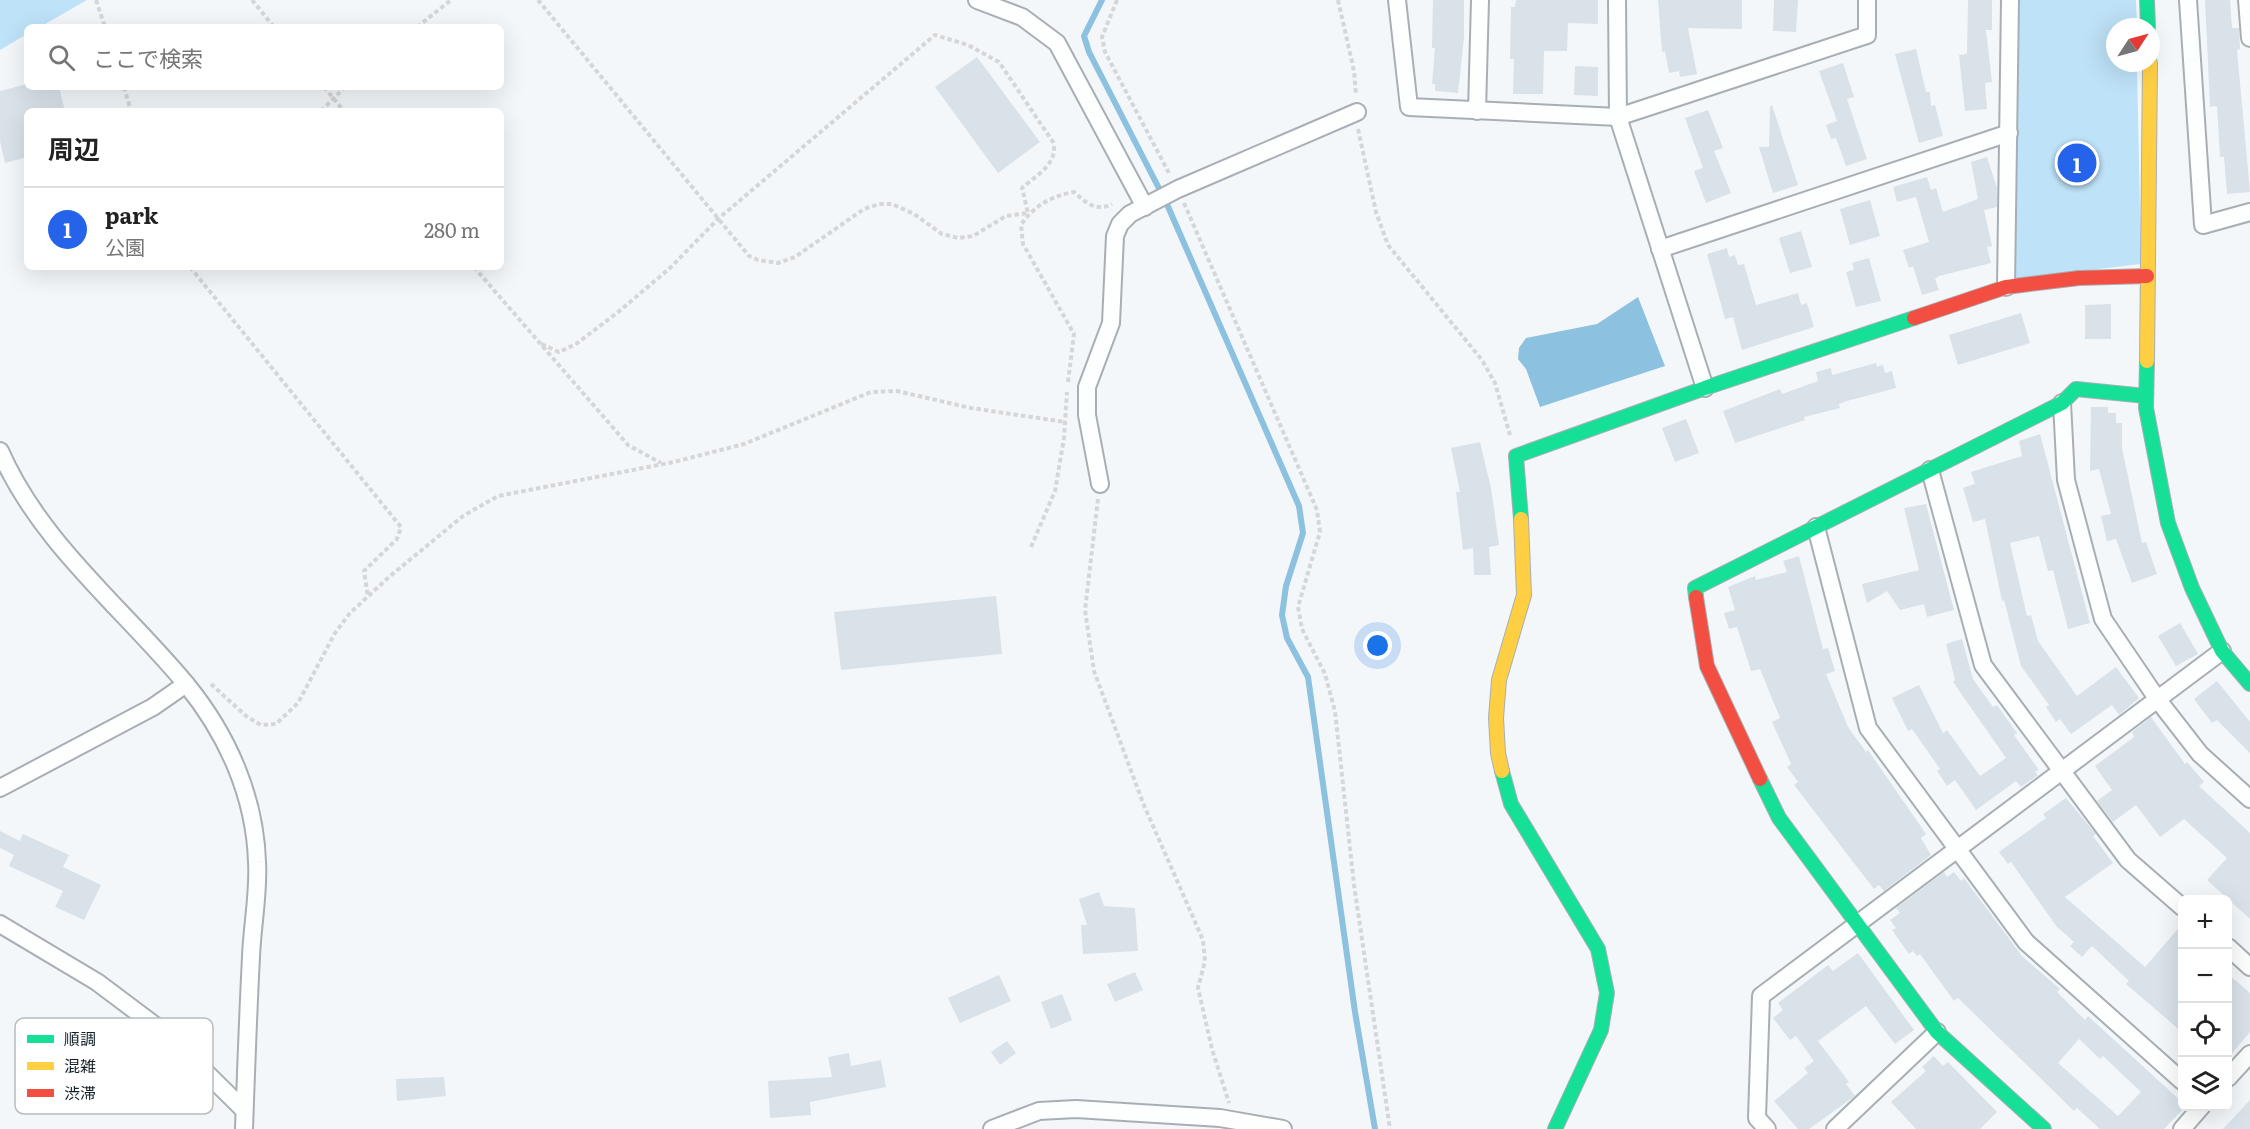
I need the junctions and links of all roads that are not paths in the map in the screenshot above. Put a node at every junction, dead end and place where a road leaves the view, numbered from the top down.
1 (977, 0) edge
2 (1396, 0) edge
3 (1480, 0) edge
4 (1617, 0) edge
5 (1867, 0) edge
6 (2010, 0) edge
7 (2147, 0) edge
8 (2188, 0) edge
9 (2247, 0) edge
10 (2148, 18) edge
11 (2250, 38) edge
12 (2150, 72) edge
13 (1477, 111) junction
14 (1357, 112) road end
15 (1618, 117) junction
16 (2009, 133) junction
17 (1141, 200) junction
18 (2250, 212) edge
19 (1660, 249) junction
20 (2147, 276) junction
21 (2006, 286) junction
22 (1705, 388) junction
23 (2146, 396) junction
24 (2062, 403) junction
25 (0, 451) edge
26 (1930, 470) junction
27 (1100, 484) road end
28 (1816, 527) junction
29 (2222, 651) junction
30 (186, 684) junction
31 (2250, 684) edge
32 (2158, 700) junction
33 (2062, 772) junction
34 (0, 788) edge
35 (2250, 799) edge
36 (1959, 850) junction
37 (2178, 904) edge
38 (0, 924) edge
39 (1856, 926) junction
40 (2230, 949) edge
41 (2250, 967) edge
42 (145, 1018) edge
43 (1937, 1032) junction
44 (2250, 1054) edge
45 (2232, 1074) edge
46 (2178, 1077) edge
47 (213, 1079) edge
48 (244, 1110) junction
49 (2198, 1111) edge
50 (2026, 1123) edge
51 (1236, 1125) edge
52 (243, 1129) edge
53 (992, 1129) edge
54 (1283, 1129) edge
55 (1555, 1129) edge
56 (1767, 1129) edge
57 (1835, 1129) edge
58 (2044, 1129) edge
59 (2182, 1129) edge

1 - 17 street
2 - 13 street
3 - 13 street
4 - 15 street
5 - 15 street
6 - 16 street
7 - 10 street
8 - 18 street
9 - 11 street
12 - 20 street
13 - 15 street
14 - 17 street
15 - 19 street
16 - 19 street
16 - 21 street
17 - 27 street
19 - 22 street
20 - 21 street
20 - 23 street
21 - 22 street
22 - 55 street
23 - 24 street
23 - 29 street
24 - 26 street
24 - 32 street
25 - 30 street
26 - 28 street
26 - 33 street
28 - 36 street
28 - 39 street
29 - 31 street
29 - 32 street
30 - 34 street
30 - 48 street
32 - 33 street
32 - 35 street
33 - 36 street
33 - 37 street
36 - 39 street
36 - 46 street
38 - 42 street
39 - 43 street
39 - 56 street
40 - 41 street
43 - 50 street
43 - 57 street
44 - 45 street
47 - 48 street
48 - 52 street
49 - 59 street
50 - 58 street
51 - 53 street
51 - 54 street

